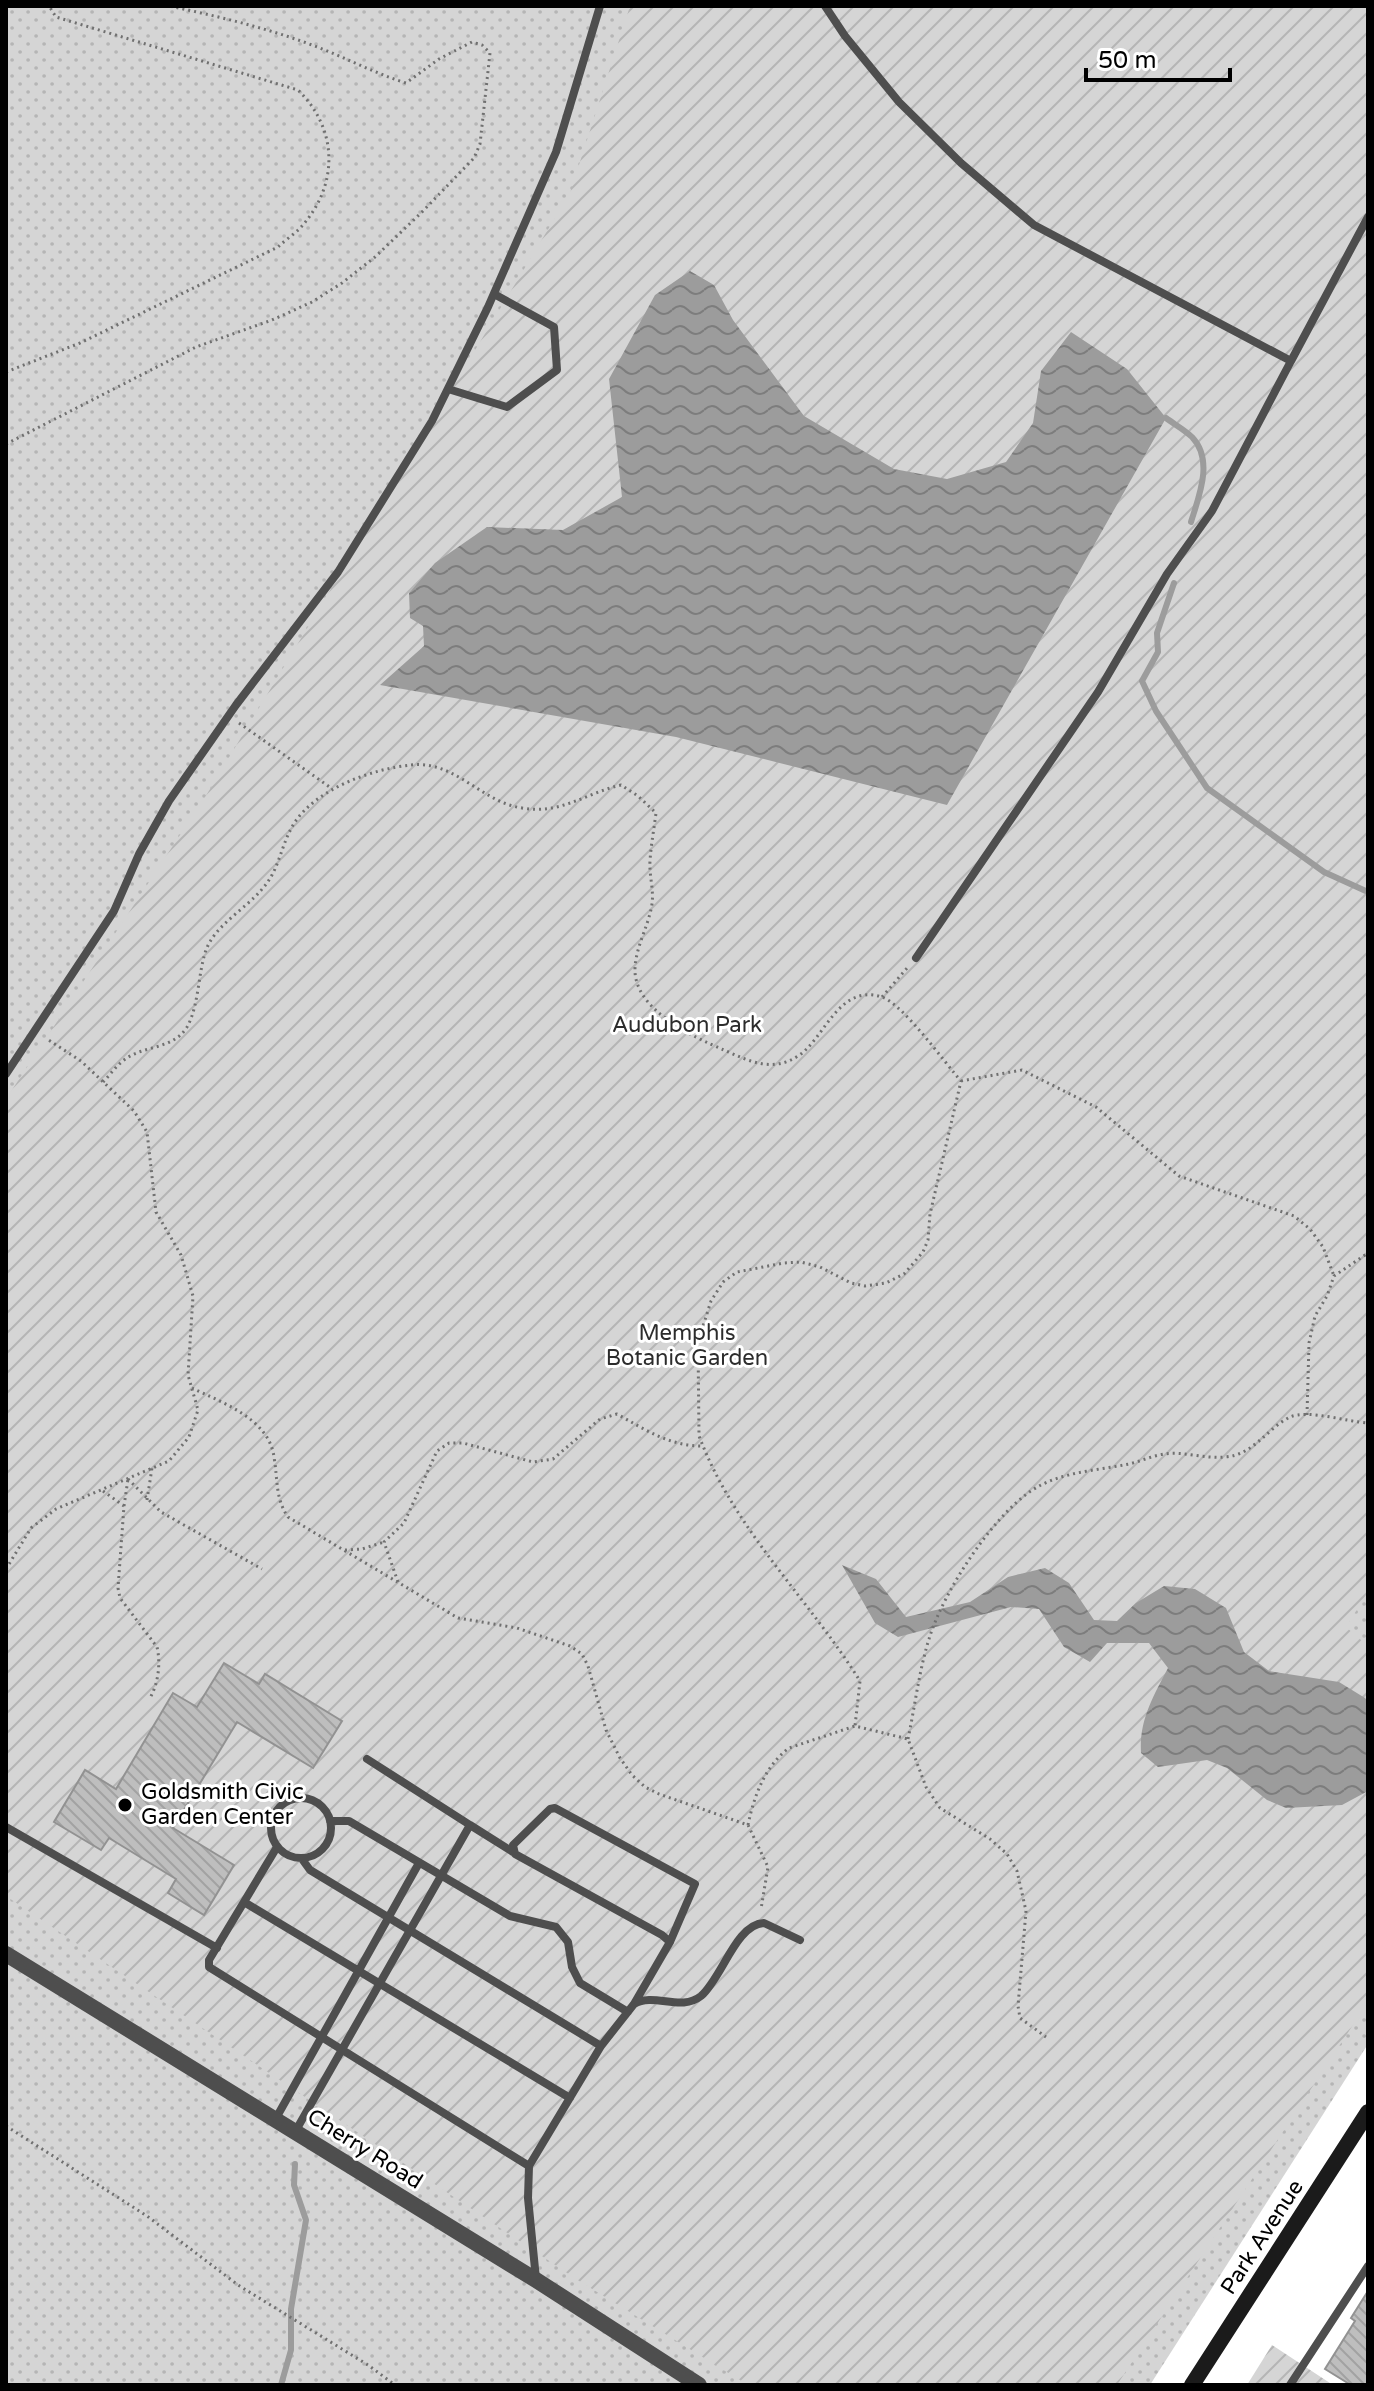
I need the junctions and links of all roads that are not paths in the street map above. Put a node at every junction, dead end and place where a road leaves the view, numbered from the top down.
1 (600, 6) edge
2 (825, 6) edge
3 (1368, 217) edge
4 (494, 294) junction
5 (1291, 361) junction
6 (448, 389) junction
7 (916, 958) road end
8 (6, 1074) edge
9 (367, 1759) dead end
10 (330, 1821) junction
11 (470, 1825) junction
12 (6, 1827) edge
13 (277, 1847) junction
14 (513, 1852) junction
15 (302, 1859) junction
16 (419, 1863) junction
17 (441, 1875) junction
18 (244, 1902) junction
19 (390, 1916) junction
20 (410, 1928) junction
21 (800, 1940) dead end
22 (670, 1942) junction
23 (217, 1948) junction
24 (6, 1954) edge
25 (359, 1971) junction
26 (380, 1983) junction
27 (631, 2008) junction
28 (321, 2038) junction
29 (601, 2046) junction
30 (341, 2051) junction
31 (570, 2098) junction
32 (1368, 2112) edge
33 (275, 2120) junction
34 (295, 2132) junction
35 (529, 2166) junction
36 (1368, 2266) edge
37 (536, 2280) junction
38 (699, 2385) edge
39 (1192, 2385) edge
40 (1290, 2385) edge

1 - 4 lane
2 - 5 lane
3 - 5 lane
4 - 6 lane
4 - 6 lane
5 - 7 lane
6 - 8 lane
9 - 11 lane
10 - 13 lane
10 - 15 lane
10 - 16 lane
11 - 14 lane
11 - 17 lane
12 - 23 lane
13 - 15 lane
13 - 18 lane
14 - 22 lane
14 - 22 lane
15 - 19 lane
16 - 17 lane
16 - 19 lane
17 - 20 lane
17 - 27 lane
18 - 23 lane
18 - 25 lane
19 - 20 lane
19 - 25 lane
20 - 26 lane
20 - 29 lane
21 - 27 lane
22 - 27 lane
23 - 28 lane
24 - 33 street, Cherry Road
25 - 26 lane
25 - 28 lane
26 - 30 lane
26 - 31 lane
27 - 29 lane
28 - 30 lane
28 - 33 lane
29 - 31 lane
30 - 34 lane
30 - 35 lane
31 - 35 lane
32 - 39 main road, Park Avenue
33 - 34 street, Cherry Road
34 - 37 street, Cherry Road
35 - 37 lane
36 - 40 lane
37 - 38 street, Cherry Road

